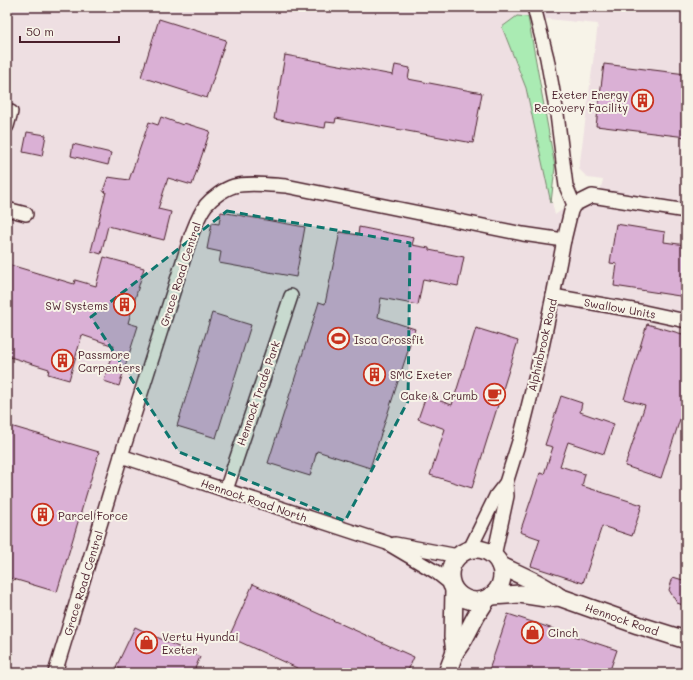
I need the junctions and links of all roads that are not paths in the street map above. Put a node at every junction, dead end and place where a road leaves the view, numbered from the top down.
1 (534, 7) edge
2 (11, 112) dead end
3 (7, 126) edge
4 (574, 205) junction
5 (7, 209) edge
6 (686, 211) edge
7 (26, 214) dead end
8 (564, 240) junction
9 (291, 296) dead end
10 (553, 296) junction
11 (686, 321) edge
12 (121, 456) junction
13 (506, 483) junction
14 (226, 490) junction
15 (387, 543) junction
16 (464, 553) junction
17 (497, 560) junction
18 (453, 587) junction
19 (490, 597) junction
20 (559, 597) junction
21 (686, 640) edge
22 (455, 652) junction
23 (55, 673) edge
24 (447, 673) edge

1 - 4 street
2 - 3 street
4 - 6 street
4 - 8 street, Alphinbrook Road
5 - 7 street
8 - 10 street, Alphinbrook Road
8 - 12 street, Grace Road Central
9 - 14 street, Hennock Trade Park
10 - 11 street, Swallow Units
10 - 13 street, Alphinbrook Road
12 - 14 street, Hennock Road North
12 - 23 street, Grace Road Central
13 - 16 street, Alphinbrook Road
13 - 17 street, Alphinbrook Road
14 - 15 street, Hennock Road North
15 - 16 street, Hennock Road North
15 - 18 street, Hennock Road North
16 - 17 main road
16 - 18 main road
17 - 19 main road
17 - 20 main road, Hennock Road
18 - 19 main road
18 - 22 main road
19 - 20 main road, Hennock Road
19 - 22 main road
20 - 21 main road, Hennock Road
22 - 24 main road

